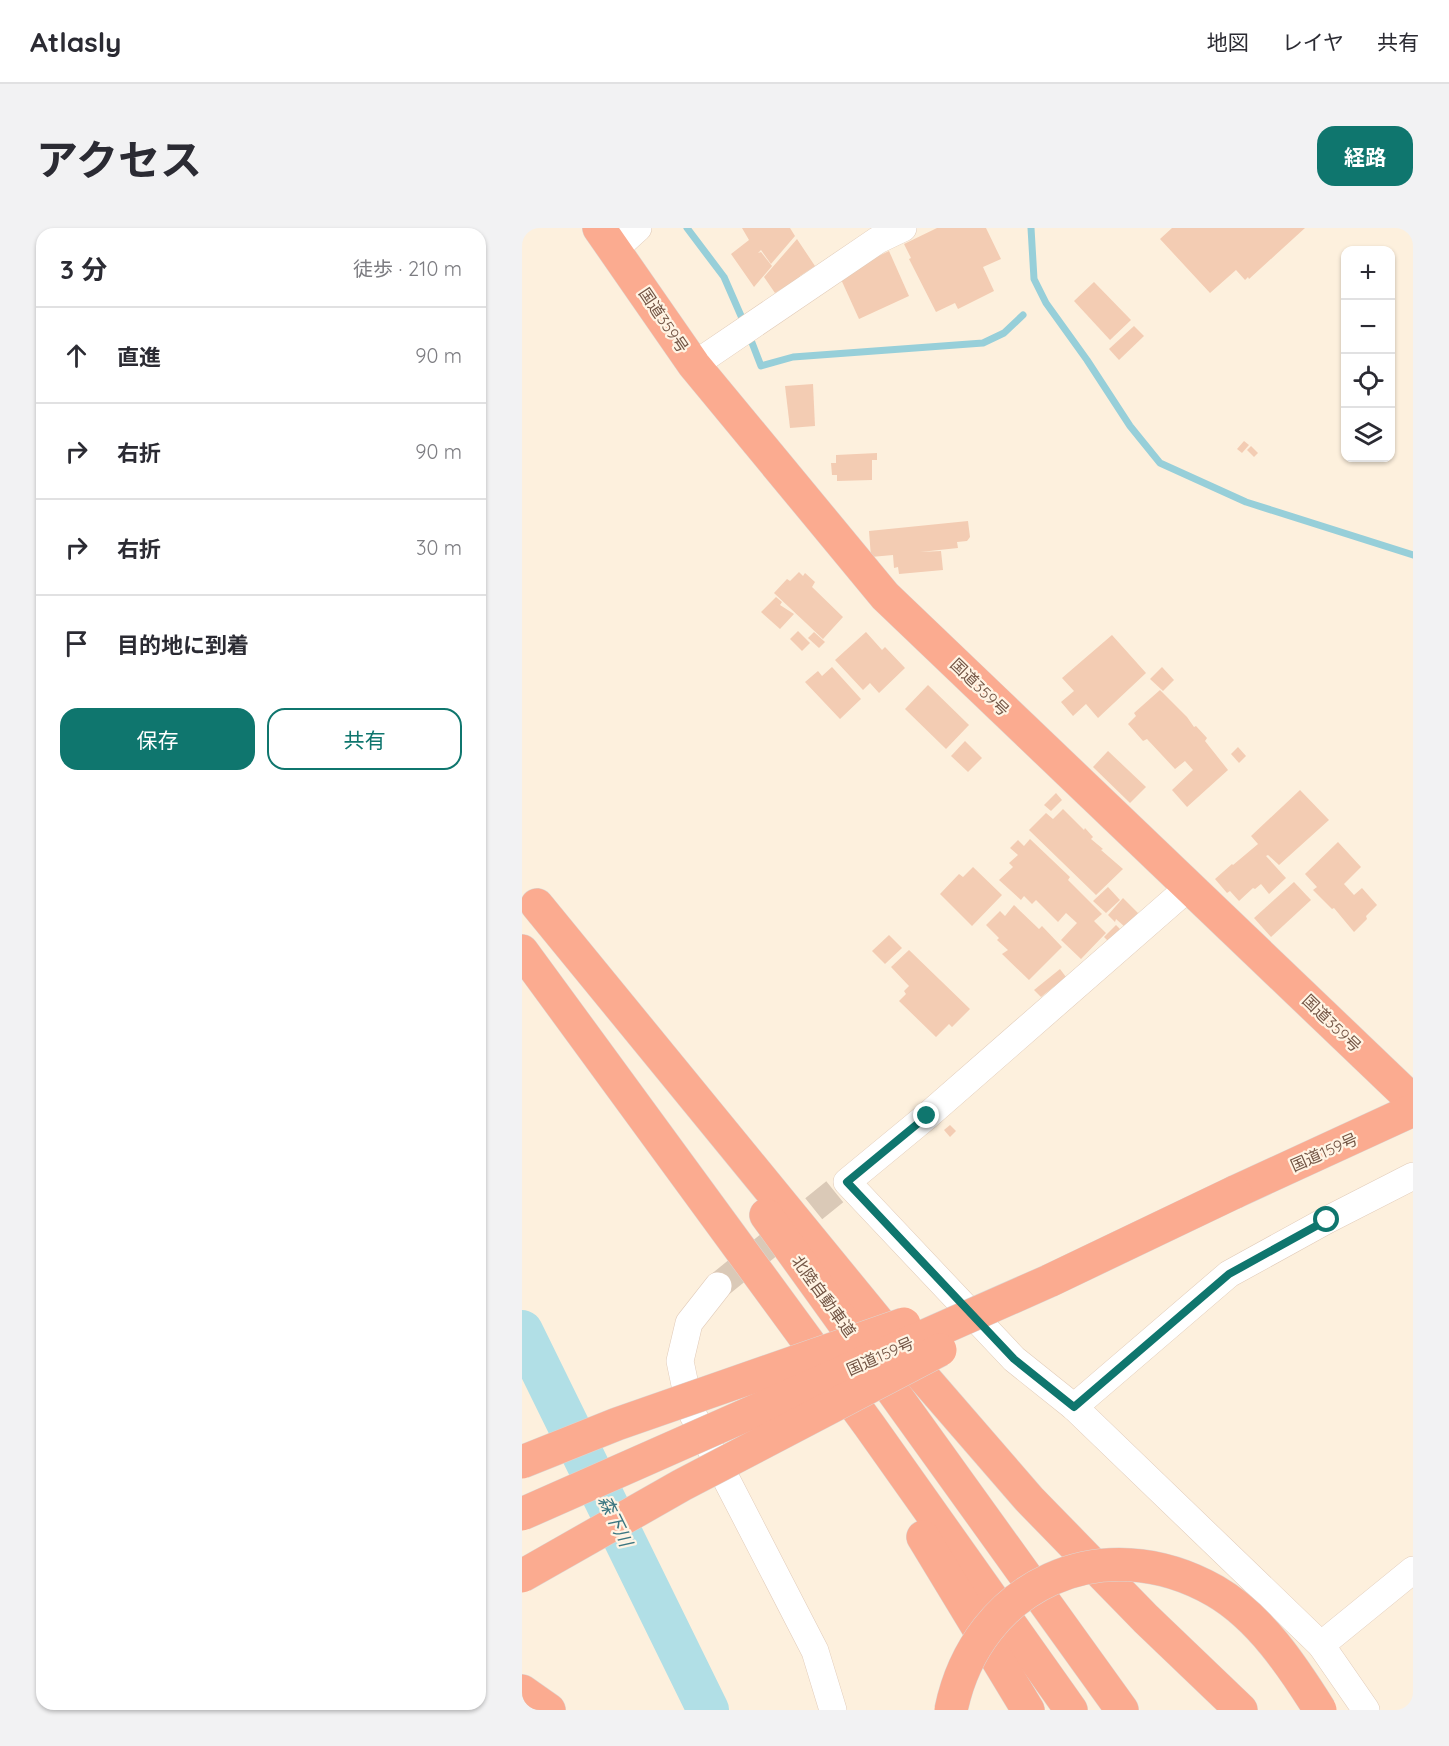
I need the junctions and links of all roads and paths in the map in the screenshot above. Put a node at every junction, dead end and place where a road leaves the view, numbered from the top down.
1 (903, 228) edge
2 (617, 235) edge
3 (694, 365) junction
4 (1190, 886) junction
5 (529, 895) edge
6 (523, 952) edge
7 (570, 1017) junction
8 (1413, 1101) edge
9 (1413, 1110) edge
10 (1413, 1176) edge
11 (1235, 1192) junction
12 (1142, 1238) junction
13 (718, 1286) tunnel mouth
14 (920, 1318) junction
15 (1074, 1407) junction
16 (522, 1451) edge
17 (522, 1462) edge
18 (522, 1514) edge
19 (1413, 1570) edge
20 (522, 1576) edge
21 (1321, 1645) junction
22 (522, 1691) edge
23 (549, 1710) edge
24 (833, 1710) edge
25 (951, 1710) edge
26 (1028, 1710) edge
27 (1071, 1710) edge
28 (1122, 1710) edge
29 (1241, 1710) edge
30 (1320, 1710) edge
31 (1366, 1710) edge

1 - 3 street
2 - 3 highway, 国道359号
3 - 4 highway, 国道359号
4 - 8 highway, 国道359号
4 - 15 street
5 - 28 highway, 北陸自動車道
5 - 29 highway
6 - 7 highway
7 - 26 highway
7 - 27 highway
9 - 11 highway, 国道159号
10 - 15 street
11 - 12 highway, 国道159号, bridge
11 - 14 highway, 国道159号, bridge
12 - 18 highway, 国道159号, bridge
12 - 20 highway, bridge
13 - 24 street
14 - 16 highway, bridge
14 - 17 highway, 国道159号, bridge
15 - 21 street
19 - 21 street
21 - 31 street
22 - 23 highway
25 - 30 highway, bridge

